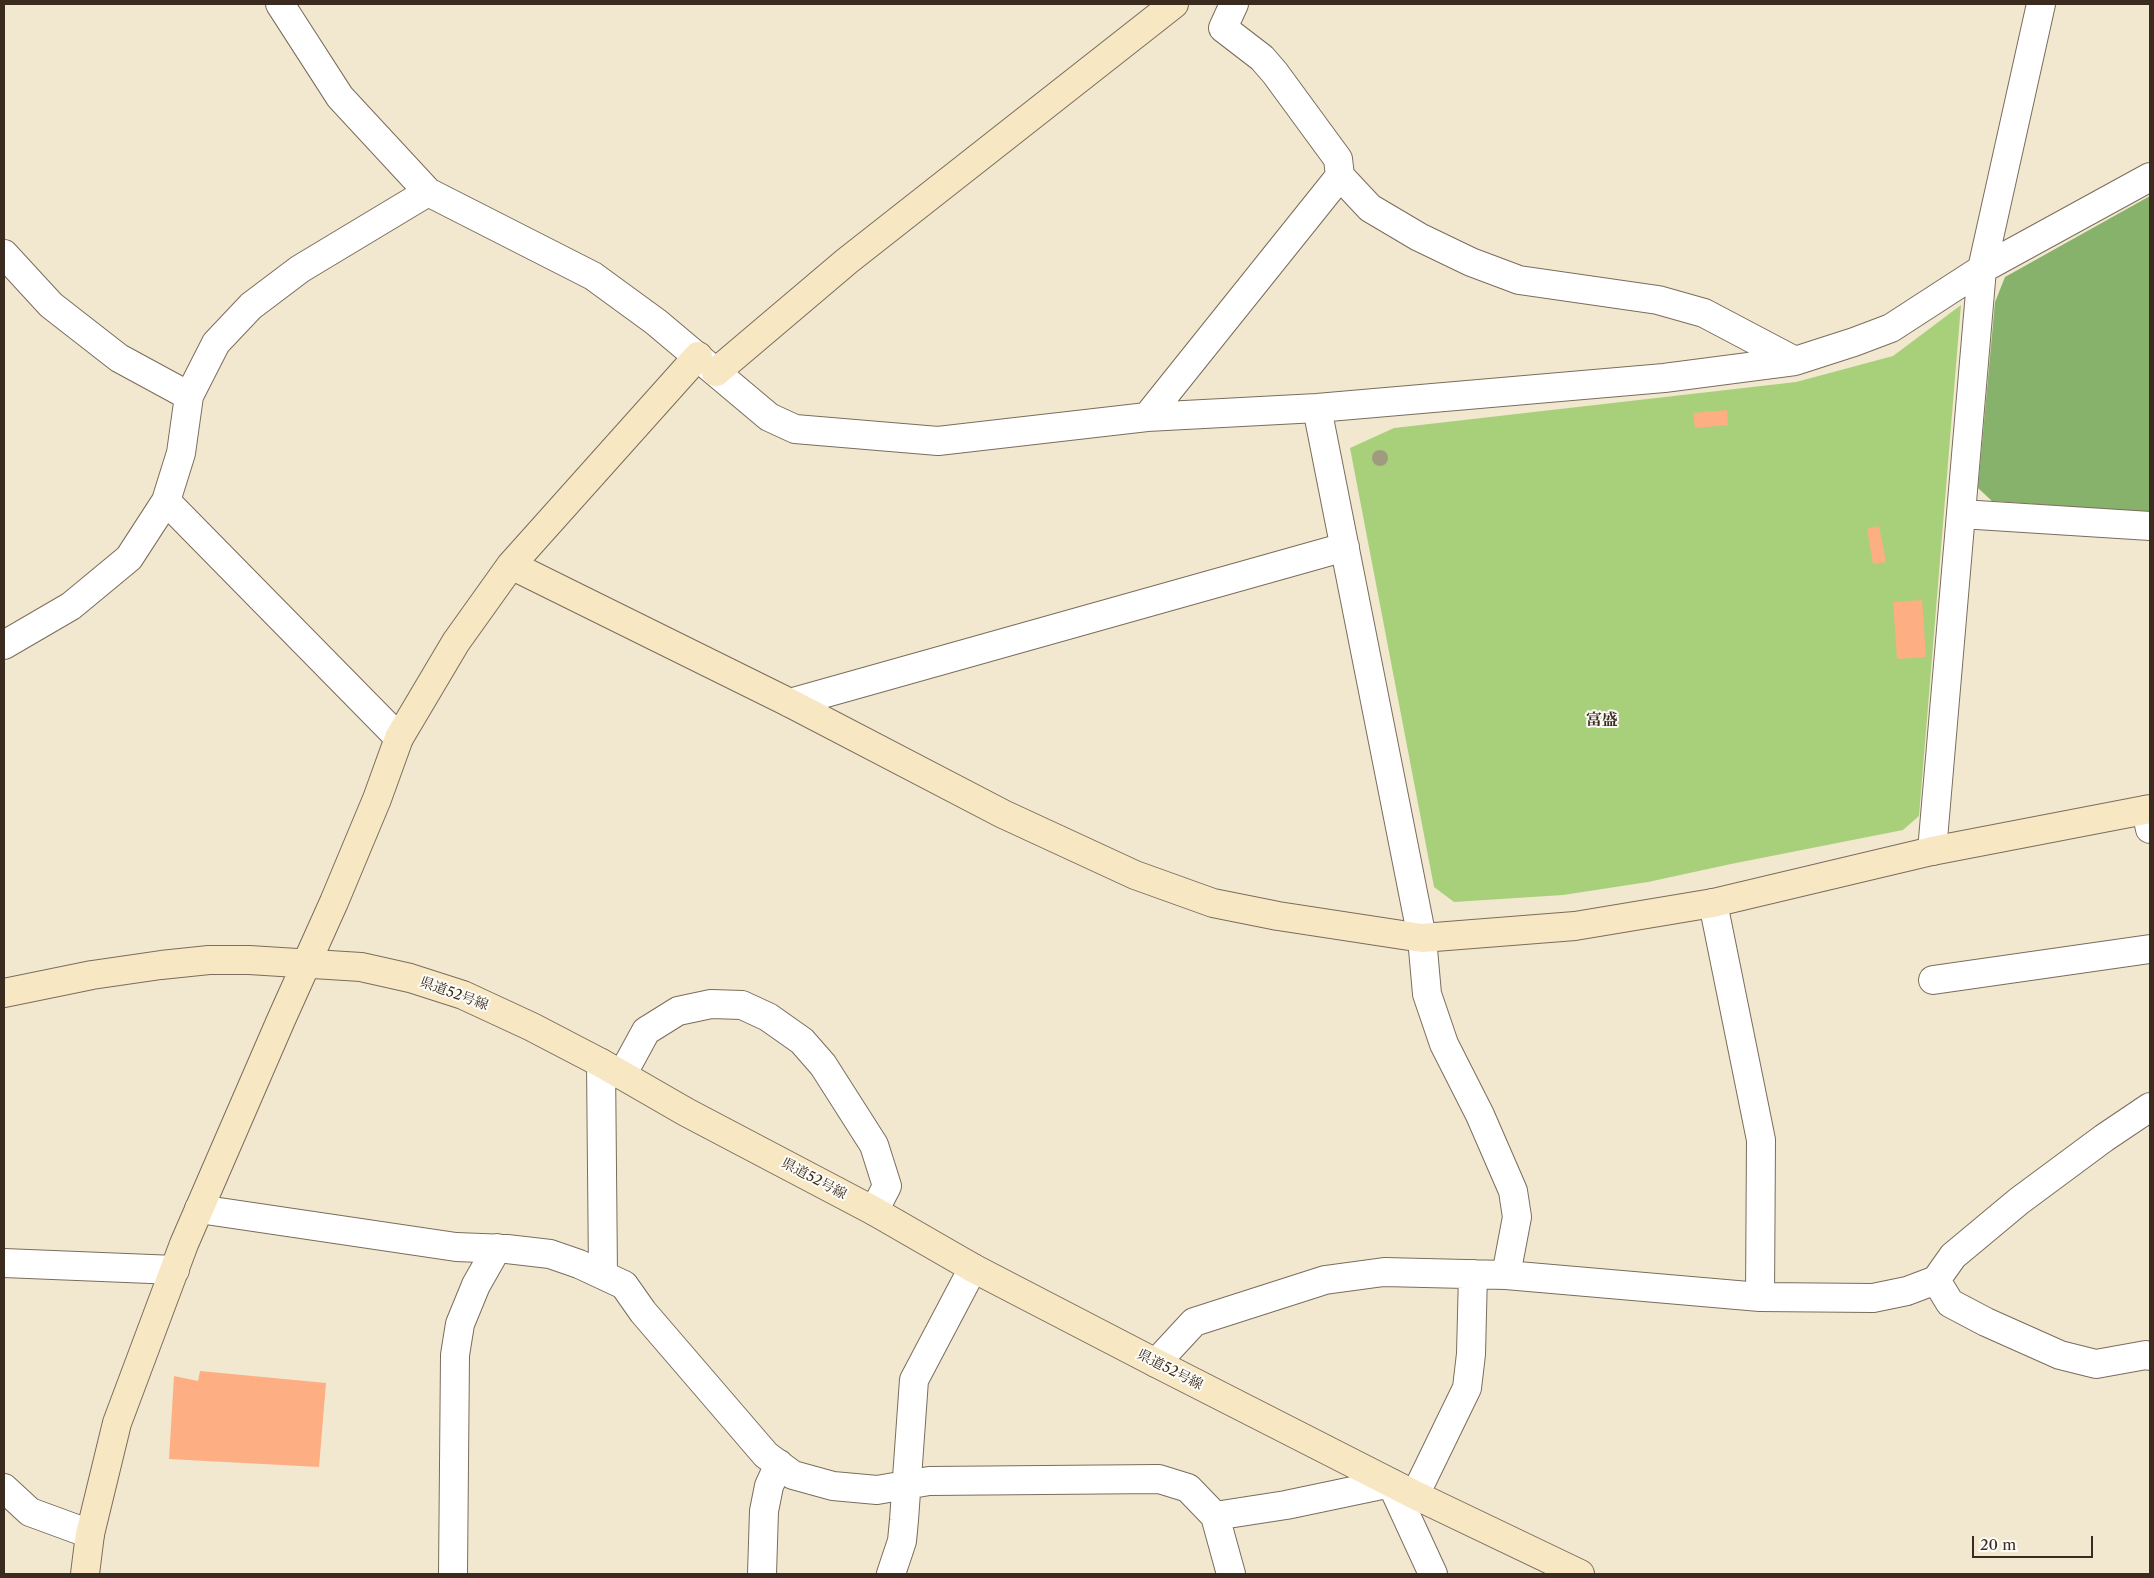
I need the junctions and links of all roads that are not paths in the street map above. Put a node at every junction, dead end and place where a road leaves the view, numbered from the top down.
1 (280, 4) edge
2 (1174, 4) edge
3 (1234, 4) edge
4 (2041, 4) edge
5 (1340, 176) junction
6 (2150, 177) edge
7 (428, 192) junction
8 (4, 254) edge
9 (1982, 269) junction
10 (1795, 361) junction
11 (707, 364) junction
12 (189, 396) junction
13 (1317, 408) junction
14 (1147, 417) junction
15 (166, 501) junction
16 (1962, 514) junction
17 (2150, 526) edge
18 (1345, 547) junction
19 (511, 565) junction
20 (4, 645) edge
21 (790, 704) junction
22 (399, 738) junction
23 (2149, 816) edge
24 (1932, 851) junction
25 (1713, 904) junction
26 (1422, 938) junction
27 (2150, 949) edge
28 (306, 962) junction
29 (1933, 980) dead end
30 (4, 993) edge
31 (611, 1069) junction
32 (2150, 1107) edge
33 (198, 1209) junction
34 (874, 1211) junction
35 (498, 1248) junction
36 (4, 1263) edge
37 (973, 1268) junction
38 (175, 1270) junction
39 (1473, 1274) junction
40 (603, 1275) junction
41 (1506, 1275) junction
42 (1936, 1280) junction
43 (1760, 1297) junction
44 (2150, 1356) edge
45 (1156, 1363) junction
46 (779, 1464) junction
47 (905, 1485) junction
48 (4, 1488) edge
49 (1403, 1489) junction
50 (1215, 1516) junction
51 (90, 1534) junction
52 (85, 1574) edge
53 (453, 1574) edge
54 (762, 1574) edge
55 (891, 1574) edge
56 (1231, 1574) edge
57 (1433, 1574) edge
58 (1580, 1574) edge

1 - 7 street
2 - 11 street
3 - 5 street
4 - 9 street
5 - 10 street
5 - 14 street
6 - 9 street
7 - 11 street
7 - 12 street
8 - 12 street
9 - 10 street
9 - 16 street
10 - 13 street
11 - 14 street
11 - 19 street
12 - 15 street
13 - 14 street
13 - 18 street
15 - 20 street
15 - 22 street
16 - 17 street
16 - 24 street
18 - 21 street
18 - 26 street
19 - 21 street
19 - 22 street
21 - 26 street
22 - 28 street
23 - 24 street
24 - 25 street
25 - 26 street
25 - 43 street
26 - 41 street
27 - 29 street
28 - 30 street, 県道52号線
28 - 31 street, 県道52号線
28 - 33 street
31 - 34 street, 県道52号線
31 - 34 street
31 - 40 street
32 - 42 street
33 - 35 street
33 - 38 street
34 - 37 street, 県道52号線
35 - 40 street
35 - 53 street
36 - 38 street
37 - 45 street, 県道52号線
37 - 47 street
38 - 51 street
39 - 41 street
39 - 45 street
39 - 49 street
40 - 46 street
41 - 43 street
42 - 43 street
42 - 44 street
45 - 49 street, 県道52号線
46 - 47 street
46 - 54 street
47 - 50 street
47 - 55 street
48 - 51 street
49 - 50 street
49 - 57 street
49 - 58 street, 県道52号線
50 - 56 street
51 - 52 street

